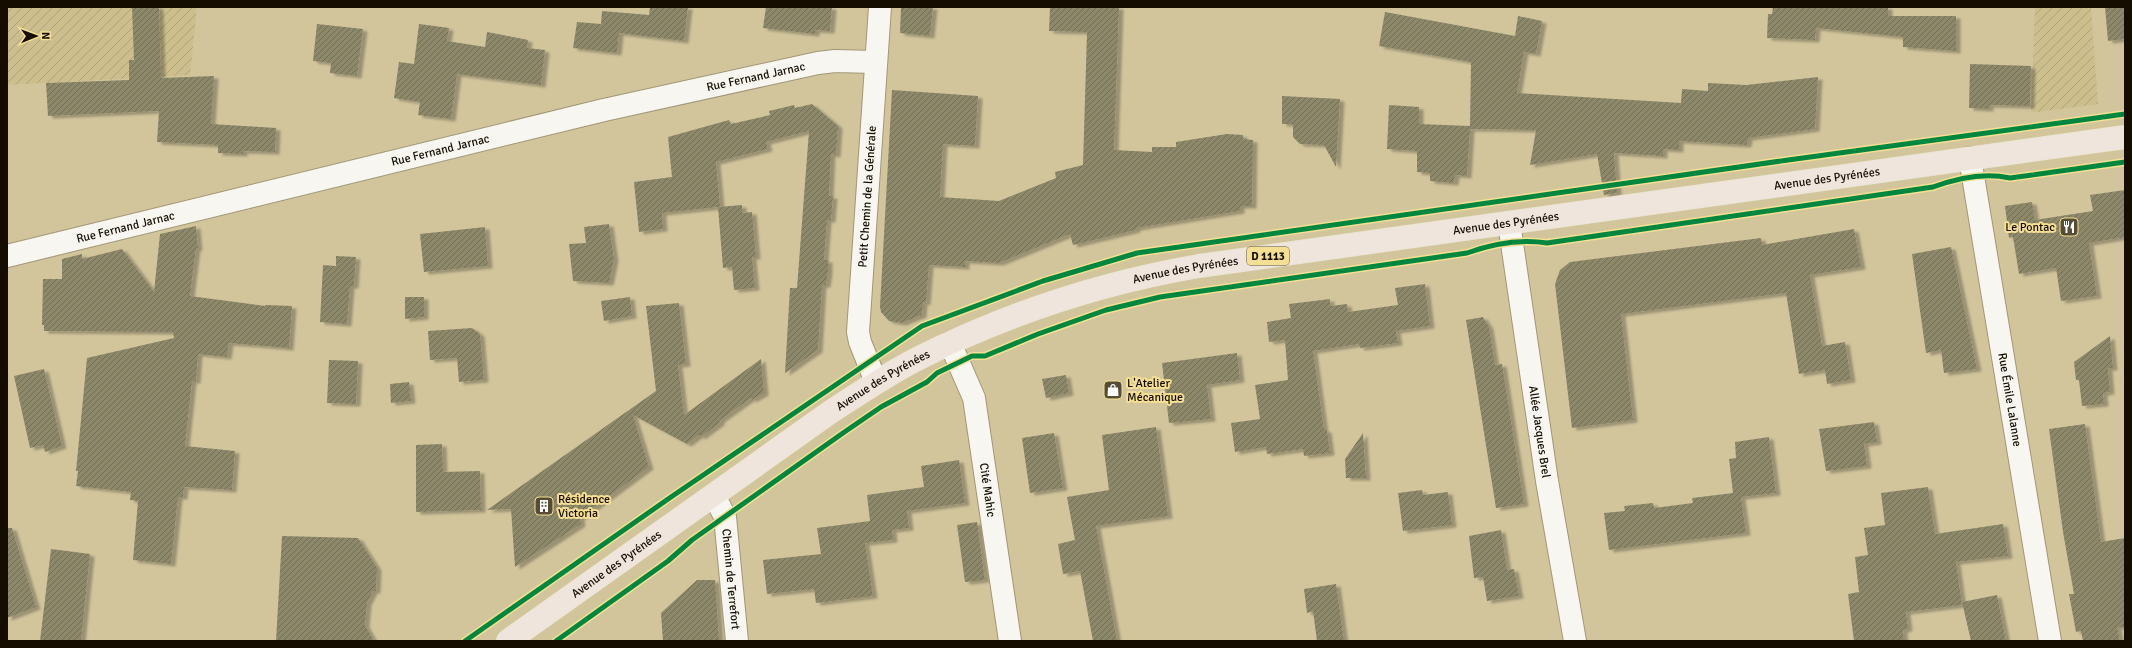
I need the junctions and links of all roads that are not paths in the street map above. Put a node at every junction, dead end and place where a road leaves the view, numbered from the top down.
1 (880, 7) edge
2 (876, 62) junction
3 (2125, 137) edge
4 (1970, 158) junction
5 (1509, 223) junction
6 (7, 256) edge
7 (950, 343) junction
8 (876, 382) junction
9 (714, 494) junction
10 (508, 641) edge
11 (737, 641) edge
12 (1010, 641) edge
13 (1575, 641) edge
14 (2050, 641) edge

1 - 2 street, Petit Chemin de la Générale
2 - 6 street, Rue Fernand Jarnac
2 - 8 street, Petit Chemin de la Générale
3 - 4 main road, Avenue des Pyrénées / D 1113
4 - 5 main road, Avenue des Pyrénées / D 1113
4 - 14 street, Rue Émile Lalanne
5 - 7 main road, Avenue des Pyrénées / D 1113
5 - 13 street, Allée Jacques Brel
7 - 8 main road, Avenue des Pyrénées / D 1113
7 - 12 street, Cité Mahic
8 - 9 main road, Avenue des Pyrénées / D 1113
9 - 10 main road, Avenue des Pyrénées / D 1113
9 - 11 street, Chemin de Terrefort

